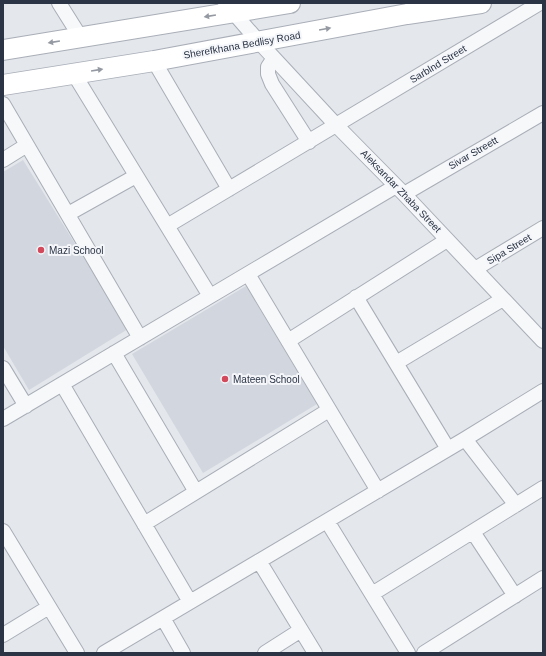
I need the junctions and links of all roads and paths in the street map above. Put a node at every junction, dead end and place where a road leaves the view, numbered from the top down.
1 (59, 3) edge
2 (290, 3) edge
3 (480, 3) edge
4 (540, 3) edge
5 (229, 8) edge
6 (81, 38) junction
7 (259, 42) junction
8 (3, 50) edge
9 (274, 58) junction
10 (154, 61) junction
11 (74, 74) junction
12 (3, 85) edge
13 (3, 104) edge
14 (543, 112) edge
15 (336, 125) junction
16 (308, 142) junction
17 (27, 145) junction
18 (3, 160) edge
19 (136, 176) junction
20 (230, 189) junction
21 (400, 190) junction
22 (68, 214) junction
23 (167, 226) junction
24 (543, 228) edge
25 (447, 240) junction
26 (475, 269) junction
27 (248, 274) junction
28 (210, 296) junction
29 (356, 297) junction
30 (503, 299) junction
31 (140, 338) junction
32 (288, 341) junction
33 (543, 341) edge
34 (114, 353) junction
35 (396, 363) junction
36 (3, 368) edge
37 (62, 384) junction
38 (543, 391) edge
39 (26, 406) junction
40 (329, 410) junction
41 (3, 419) edge
42 (465, 439) junction
43 (448, 449) junction
44 (543, 488) edge
45 (378, 491) junction
46 (196, 492) junction
47 (516, 505) junction
48 (327, 521) junction
49 (144, 524) junction
50 (3, 531) edge
51 (473, 532) junction
52 (259, 561) junction
53 (543, 578) edge
54 (372, 594) junction
55 (515, 596) junction
56 (190, 602) junction
57 (49, 607) junction
58 (163, 618) junction
59 (301, 630) junction
60 (3, 635) edge
61 (77, 653) edge
62 (104, 653) edge
63 (183, 653) edge
64 (265, 653) edge
65 (315, 653) edge
66 (408, 653) edge
67 (424, 653) edge

1 - 6 street
2 - 5 main road
7 -> 3 main road, Sherefkhana Bedlisy Road
4 - 15 street, Sarblnd Street
5 -> 6 main road
5 - 7 street, Aleksandar Zhaba Street
6 -> 8 main road
7 - 9 street, Aleksandar Zhaba Street
7 - 10 main road, Sherefkhana Bedlisy Road
9 - 15 street, Aleksandar Zhaba Street
9 - 16 street
11 -> 10 main road, Sherefkhana Bedlisy Road
10 - 20 street
11 - 12 main road, Sherefkhana Bedlisy Road
11 - 19 street
13 - 17 street
14 - 21 street, Sivar Streett
15 - 16 street, Sarblnd Street
15 - 21 street, Aleksandar Zhaba Street
16 - 20 street, Sarblnd Street
17 - 18 street
17 - 22 street
19 - 22 street
19 - 23 street
20 - 23 street, Sarblnd Street
21 - 25 street, Aleksandar Zhaba Street
21 - 27 street, Sivar Streett
22 - 31 street
23 - 28 street
24 - 26 street, Sipa Street
25 - 26 street, Aleksandar Zhaba Street
25 - 29 street
26 - 30 street, Aleksandar Zhaba Street
27 - 28 street, Sivar Streett
27 - 32 street
28 - 31 street, Sivar Streett
29 - 32 street
29 - 35 street
30 - 33 street, Aleksandar Zhaba Street
30 - 35 street
31 - 34 street, Sivar Streett
32 - 40 street
34 - 37 street, Sivar Streett
34 - 46 street
35 - 43 street
36 - 39 street
37 - 39 street, Sivar Streett
37 - 49 street
38 - 42 street
39 - 41 street, Sivar Streett
40 - 45 street
40 - 46 street
42 - 43 street
42 - 47 street
43 - 45 street
44 - 47 street
45 - 48 street
46 - 49 street
47 - 51 street
48 - 52 street
48 - 54 street
49 - 56 street
50 - 57 street
51 - 54 street
51 - 55 street
52 - 56 street
52 - 59 street
53 - 55 street
54 - 66 street
55 - 67 street
56 - 58 street
57 - 60 street
57 - 61 street
58 - 62 street
58 - 63 street
59 - 64 street
59 - 65 street

